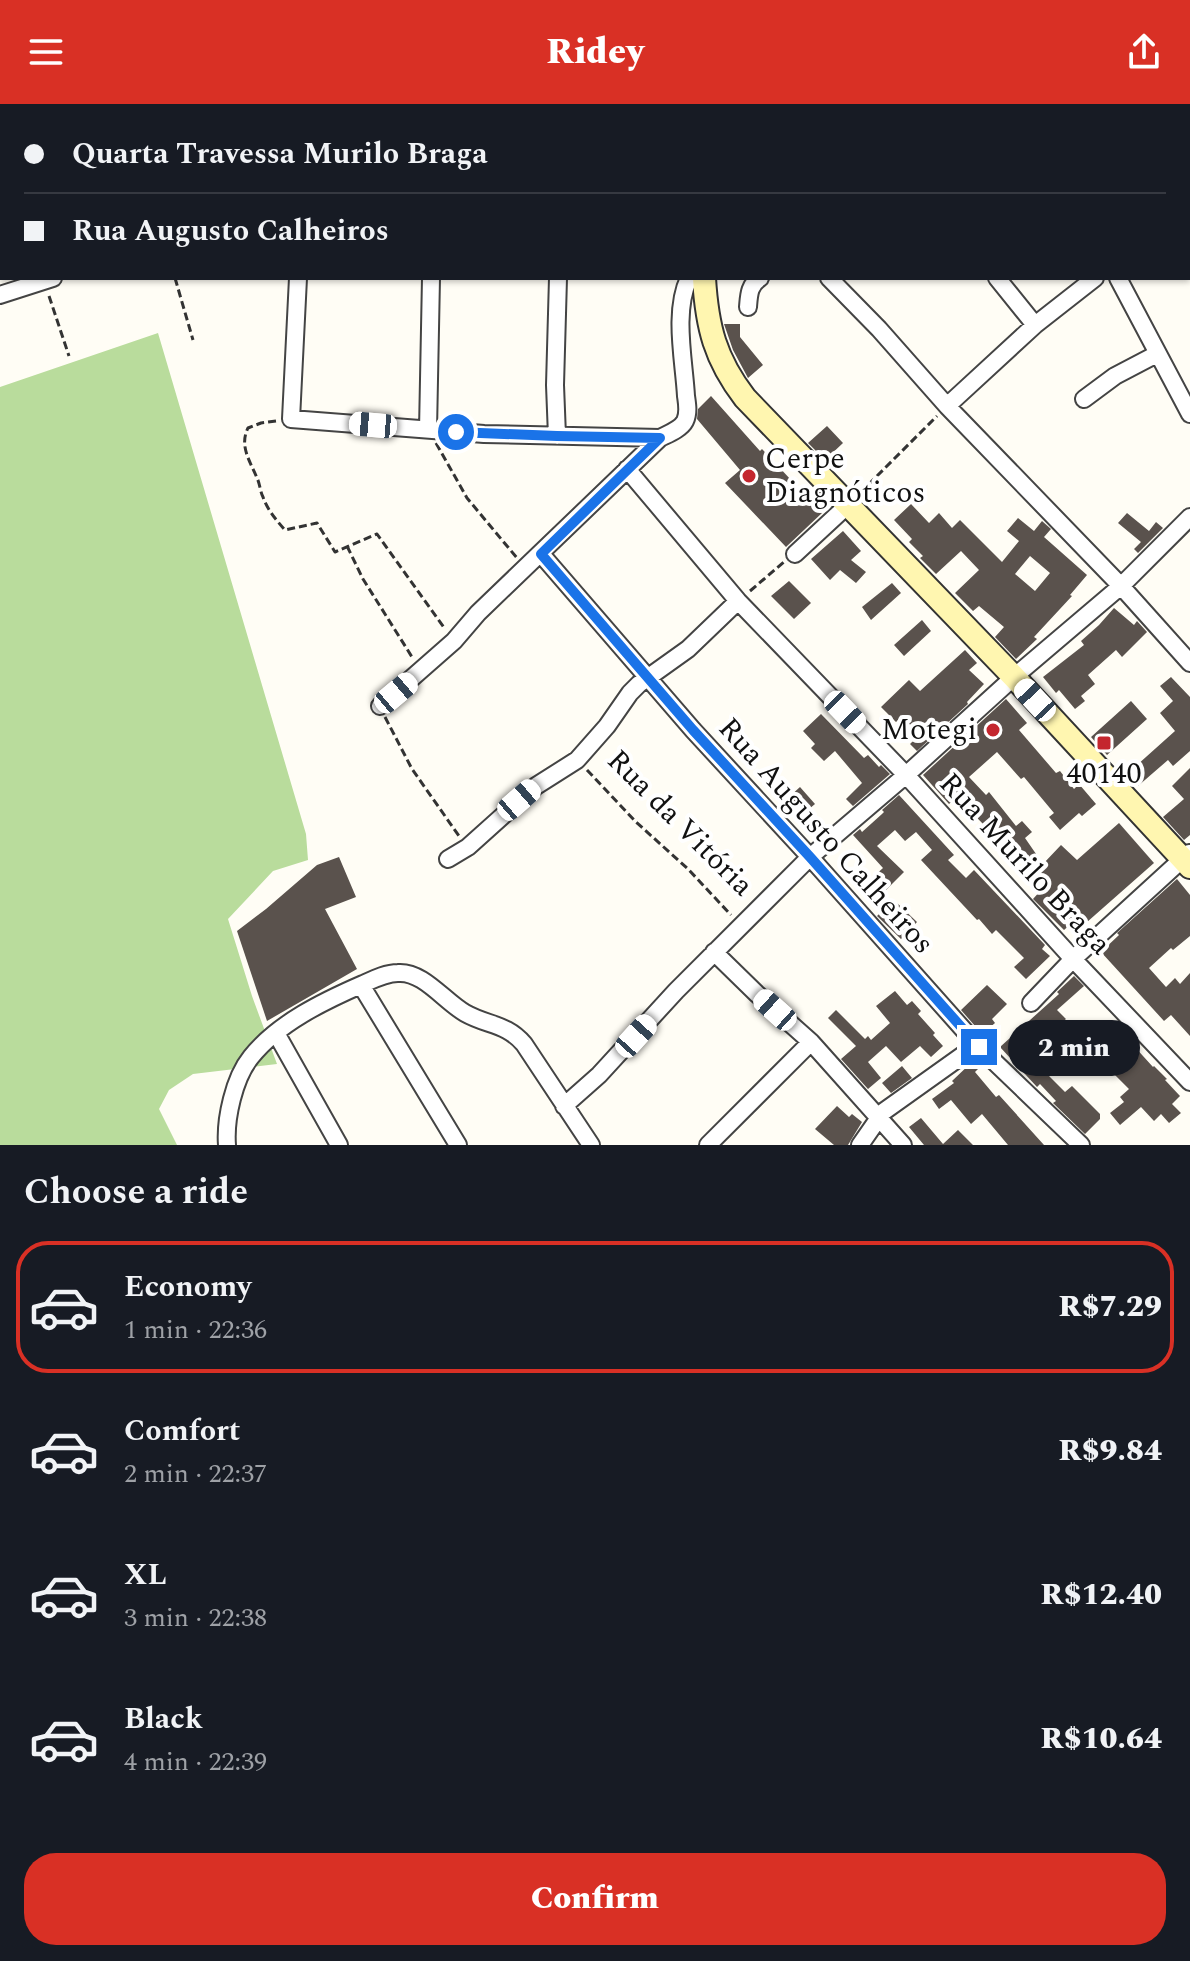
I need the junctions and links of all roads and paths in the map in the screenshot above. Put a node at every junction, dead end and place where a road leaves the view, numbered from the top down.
1 (46, 280) edge
2 (49, 280) edge
3 (176, 280) edge
4 (298, 280) edge
5 (431, 280) edge
6 (558, 280) edge
7 (688, 280) edge
8 (704, 280) edge
9 (757, 280) edge
10 (831, 280) edge
11 (999, 280) edge
12 (1092, 280) edge
13 (1119, 280) edge
14 (0, 295) edge
15 (748, 307) dead end
16 (1035, 325) junction
17 (193, 340) dead end
18 (1157, 354) junction
19 (69, 356) dead end
20 (1084, 399) dead end
21 (947, 406) junction
22 (1190, 414) edge
23 (291, 419) junction
24 (428, 430) junction
25 (557, 436) junction
26 (660, 438) junction
27 (627, 469) junction
28 (849, 504) junction
29 (1190, 517) edge
30 (347, 546) junction
31 (541, 554) junction
32 (795, 554) joint
33 (526, 568) junction
34 (1121, 586) junction
35 (738, 601) junction
36 (454, 641) junction
37 (1190, 663) edge
38 (421, 671) junction
39 (646, 677) junction
40 (1014, 677) junction
41 (380, 706) joint
42 (577, 760) junction
43 (906, 775) junction
44 (468, 847) junction
45 (810, 857) junction
46 (448, 859) dead end
47 (1188, 859) edge
48 (742, 926) junction
49 (714, 952) junction
50 (1073, 959) junction
51 (361, 985) junction
52 (1031, 1003) dead end
53 (276, 1033) junction
54 (811, 1042) junction
55 (977, 1045) junction
56 (1190, 1082) edge
57 (564, 1106) junction
58 (879, 1118) junction
59 (227, 1145) edge
60 (339, 1145) edge
61 (458, 1145) edge
62 (591, 1145) edge
63 (708, 1145) edge
64 (860, 1145) edge
65 (903, 1145) edge
66 (1081, 1145) edge

1 - 14 street
2 - 19 path
3 - 17 path
4 - 23 street
5 - 24 street
6 - 25 street
7 - 26 street
8 - 28 main road
9 - 15 street
10 - 21 street
11 - 16 street
12 - 16 street
13 - 18 street
16 - 21 street
18 - 20 street
18 - 22 street
21 - 28 path
21 - 34 street
23 - 24 street
23 - 30 path
24 - 25 street
24 - 33 path
25 - 26 street
26 - 27 street
27 - 31 street
27 - 35 street, Rua Murilo Braga
28 - 32 street
28 - 40 main road
29 - 34 street
30 - 36 path
30 - 38 path
31 - 33 street
31 - 39 street, Rua Augusto Calheiros
32 - 35 path
33 - 36 street
34 - 37 street
34 - 40 street
35 - 39 street
35 - 43 street, Rua Murilo Braga
36 - 38 street
38 - 41 street
39 - 42 street
39 - 45 street, Rua Augusto Calheiros
40 - 43 street
40 - 47 main road
41 - 44 path
42 - 44 street
42 - 48 path, Rua da Vitória
43 - 45 street
43 - 50 street, Rua Murilo Braga
44 - 46 street
45 - 48 street
45 - 55 street, Rua Augusto Calheiros
47 - 50 street
48 - 49 street
49 - 54 street
49 - 57 street
50 - 52 street
50 - 56 street, Rua Murilo Braga
51 - 53 street
51 - 57 street
51 - 61 street
53 - 59 street
53 - 60 street
54 - 58 street
54 - 63 street
55 - 58 street
55 - 66 street, Rua Augusto Calheiros
57 - 62 street
58 - 64 street
58 - 65 street

